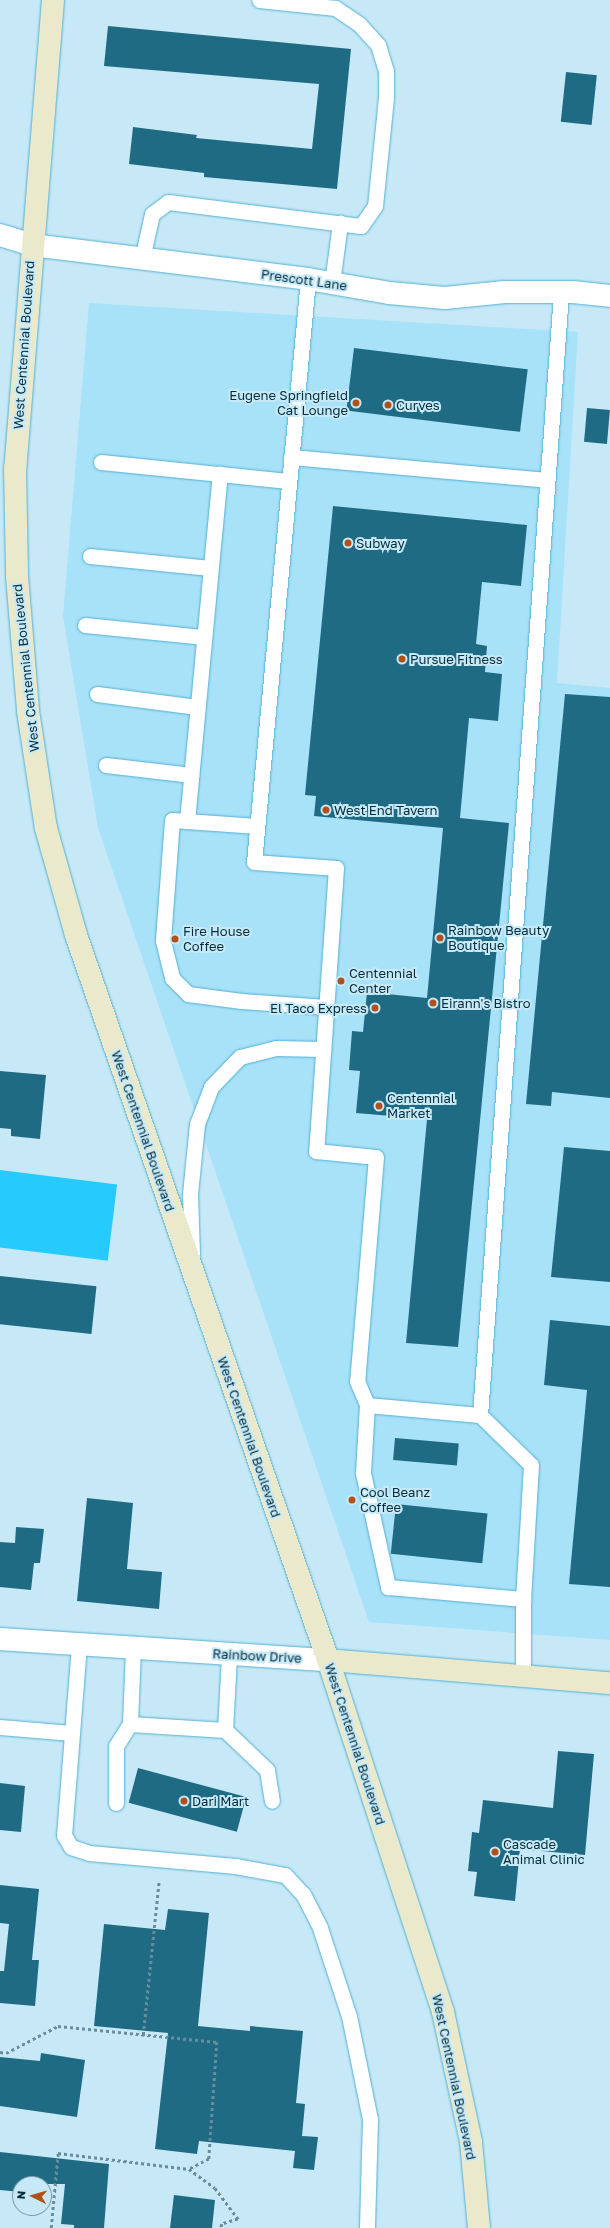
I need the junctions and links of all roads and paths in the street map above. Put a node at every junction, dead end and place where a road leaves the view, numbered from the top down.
1 (53, 0) edge
2 (259, 0) edge
3 (340, 223) junction
4 (0, 235) edge
5 (32, 245) junction
6 (142, 259) junction
7 (308, 280) junction
8 (332, 283) junction
9 (561, 292) junction
10 (610, 296) edge
11 (291, 457) junction
12 (101, 462) dead end
13 (220, 474) junction
14 (547, 480) junction
15 (288, 481) junction
16 (90, 556) dead end
17 (210, 568) junction
18 (85, 625) dead end
19 (204, 638) junction
20 (98, 694) dead end
21 (198, 707) junction
22 (106, 765) dead end
23 (191, 775) junction
24 (179, 820) junction
25 (257, 826) junction
26 (326, 1007) junction
27 (323, 1049) junction
28 (194, 1279) junction
29 (367, 1405) junction
30 (480, 1415) junction
31 (523, 1599) junction
32 (0, 1639) edge
33 (78, 1645) junction
34 (133, 1649) junction
35 (229, 1655) junction
36 (328, 1660) junction
37 (523, 1676) junction
38 (610, 1683) edge
39 (130, 1724) junction
40 (0, 1727) edge
41 (224, 1730) junction
42 (72, 1733) junction
43 (272, 1801) dead end
44 (116, 1803) dead end
45 (161, 1860) junction
46 (143, 2035) junction
47 (0, 2052) edge
48 (190, 2169) junction
49 (51, 2228) edge
50 (221, 2228) edge
51 (367, 2228) edge
52 (479, 2228) edge

1 - 5 main road, West Centennial Boulevard
2 - 3 lane
3 - 6 lane
3 - 8 lane
4 - 5 street, Prescott Lane
5 - 6 street, Prescott Lane
5 - 28 main road, West Centennial Boulevard
6 - 7 street, Prescott Lane
7 - 8 street, Prescott Lane
7 - 11 lane
8 - 9 street, Prescott Lane
9 - 10 street, Prescott Lane
9 - 14 lane
11 - 14 lane
11 - 15 lane
12 - 13 lane
13 - 15 lane
13 - 17 lane
14 - 30 lane
15 - 25 lane
16 - 17 lane
17 - 19 lane
18 - 19 lane
19 - 21 lane
20 - 21 lane
21 - 23 lane
22 - 23 lane
23 - 24 lane
24 - 25 lane
24 - 26 lane
25 - 26 lane
26 - 27 lane
27 - 28 lane
27 - 29 lane
28 - 36 main road, West Centennial Boulevard
29 - 30 lane
29 - 31 lane
30 - 31 lane
31 - 37 lane
32 - 33 street, Rainbow Drive
33 - 34 street, Rainbow Drive
33 - 42 lane
34 - 35 street, Rainbow Drive
34 - 39 lane
35 - 36 street, Rainbow Drive
35 - 41 lane
36 - 37 main road, Rainbow Drive
36 - 52 main road, West Centennial Boulevard
37 - 38 main road, Rainbow Drive
39 - 41 lane
39 - 44 lane
40 - 42 lane
41 - 43 lane
42 - 45 lane
45 - 46 path
45 - 51 lane
46 - 47 path
46 - 48 path
48 - 49 path
48 - 50 path

